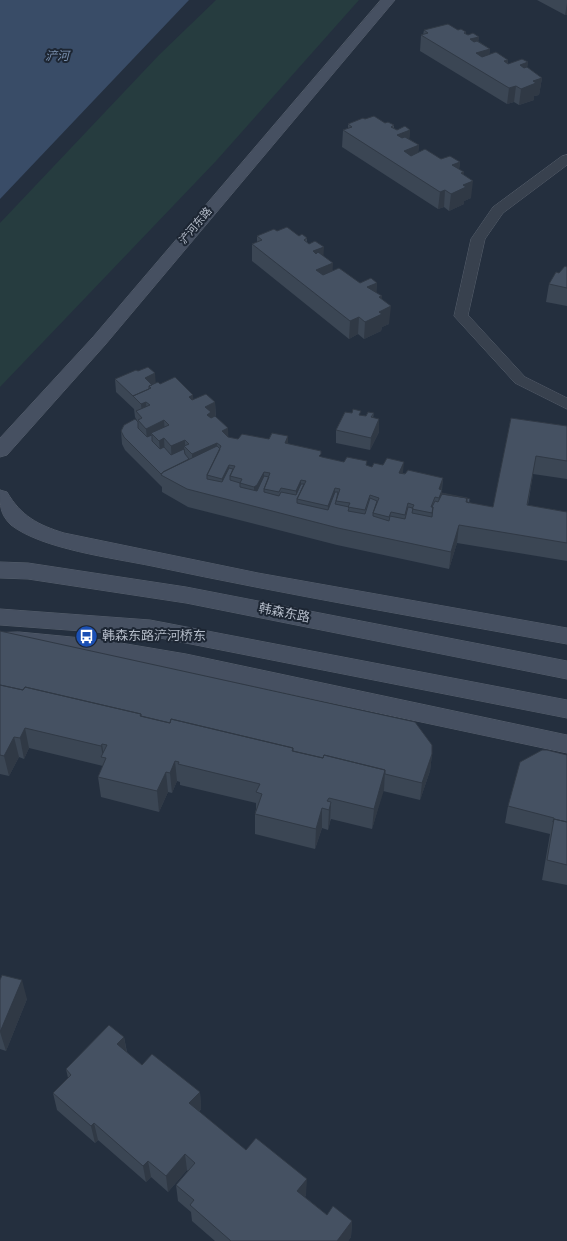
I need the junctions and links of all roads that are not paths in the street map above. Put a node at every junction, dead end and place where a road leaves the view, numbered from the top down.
1 (388, 0) edge
2 (567, 159) edge
3 (567, 404) edge
4 (0, 450) edge
5 (0, 497) edge
6 (120, 553) junction
7 (0, 570) edge
8 (258, 581) junction
9 (186, 595) junction
10 (0, 617) edge
11 (567, 636) edge
12 (0, 642) edge
13 (567, 670) edge
14 (567, 709) edge
15 (567, 744) edge

1 - 4 main road, 浐河东路
2 - 3 lane
5 - 6 main road
6 - 8 main road
6 - 9 main road
7 - 9 main road, 韩森东路
8 - 9 main road
8 - 11 main road
9 - 13 main road, 韩森东路
10 - 14 main road
12 - 15 main road

